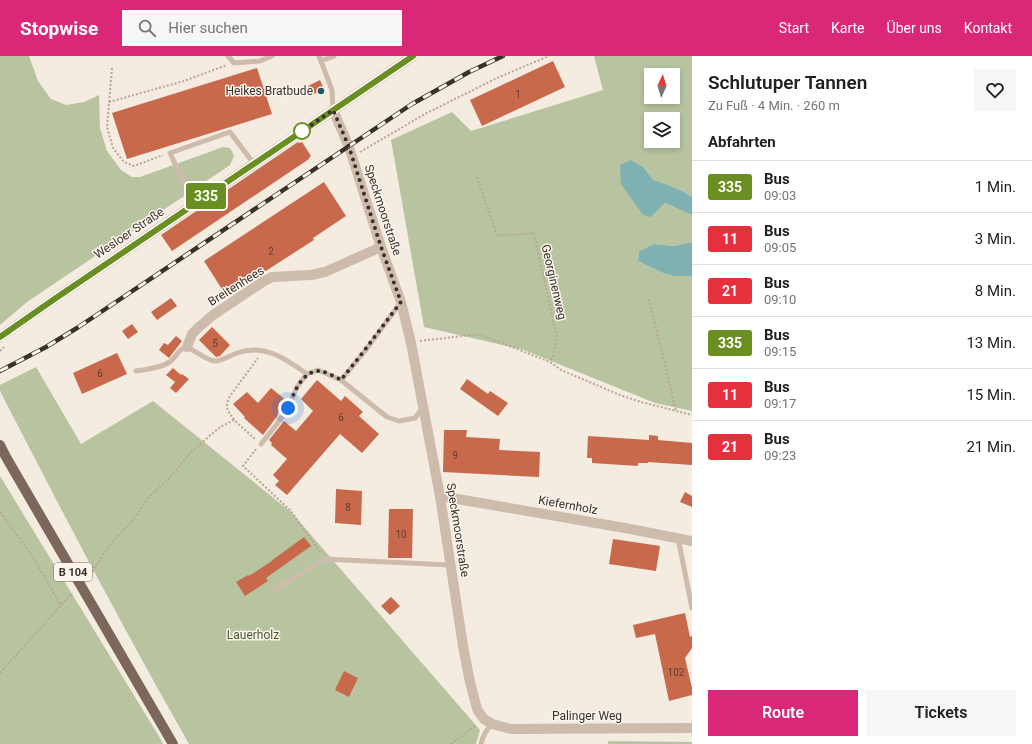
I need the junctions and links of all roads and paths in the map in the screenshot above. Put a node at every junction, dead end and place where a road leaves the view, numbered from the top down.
1 (228, 56) edge
2 (272, 56) edge
3 (334, 56) edge
4 (413, 56) edge
5 (549, 56) edge
6 (320, 59) edge
7 (234, 63) junction
8 (112, 68) dead end
9 (109, 102) junction
10 (333, 110) junction
11 (170, 153) junction
12 (352, 157) junction
13 (254, 164) junction
14 (477, 177) dead end
15 (194, 204) junction
16 (381, 247) junction
17 (648, 299) dead end
18 (401, 302) junction
19 (0, 337) edge
20 (411, 342) junction
21 (187, 347) junction
22 (264, 351) junction
23 (550, 362) junction
24 (136, 371) dead end
25 (307, 374) junction
26 (341, 380) junction
27 (423, 406) junction
28 (676, 411) junction
29 (692, 414) edge
30 (234, 420) junction
31 (261, 444) junction
32 (0, 445) edge
33 (440, 496) junction
34 (0, 512) edge
35 (678, 538) junction
36 (692, 541) edge
37 (324, 559) junction
38 (450, 565) junction
39 (81, 585) junction
40 (276, 589) dead end
41 (61, 605) junction
42 (692, 608) edge
43 (0, 673) edge
44 (488, 721) junction
45 (692, 728) edge
46 (173, 744) edge
47 (451, 744) edge
48 (481, 744) edge

1 - 7 lane
2 - 7 lane
3 - 6 lane
4 - 10 street, Wesloer Straße
5 - 12 path
6 - 10 lane
7 - 9 path
8 - 9 path
9 - 11 path
10 - 12 street, Speckmoorstraße
10 - 13 street, Wesloer Straße
11 - 13 lane
11 - 15 lane
12 - 16 street, Speckmoorstraße
13 - 15 street, Wesloer Straße
14 - 23 path, Georginenweg
15 - 19 street, Wesloer Straße
16 - 18 street, Speckmoorstraße
16 - 21 street, Breitenhees
17 - 28 path
18 - 20 street, Speckmoorstraße
18 - 26 lane
20 - 23 path
20 - 27 street, Speckmoorstraße
21 - 22 lane
21 - 24 lane
22 - 25 lane
22 - 30 path
23 - 28 path
25 - 26 lane
25 - 31 lane
26 - 27 lane
27 - 33 street, Speckmoorstraße
28 - 29 path
30 - 31 path
30 - 39 path
31 - 37 path
32 - 39 main road, B 104
33 - 35 street, Kiefernholz
33 - 38 street, Speckmoorstraße
34 - 41 path
35 - 36 street, Kiefernholz
35 - 42 lane
37 - 38 lane
37 - 40 lane
38 - 44 street, Speckmoorstraße
39 - 41 path
39 - 46 main road, B 104
41 - 43 path
44 - 45 street, Palinger Weg
44 - 47 path
44 - 48 lane

